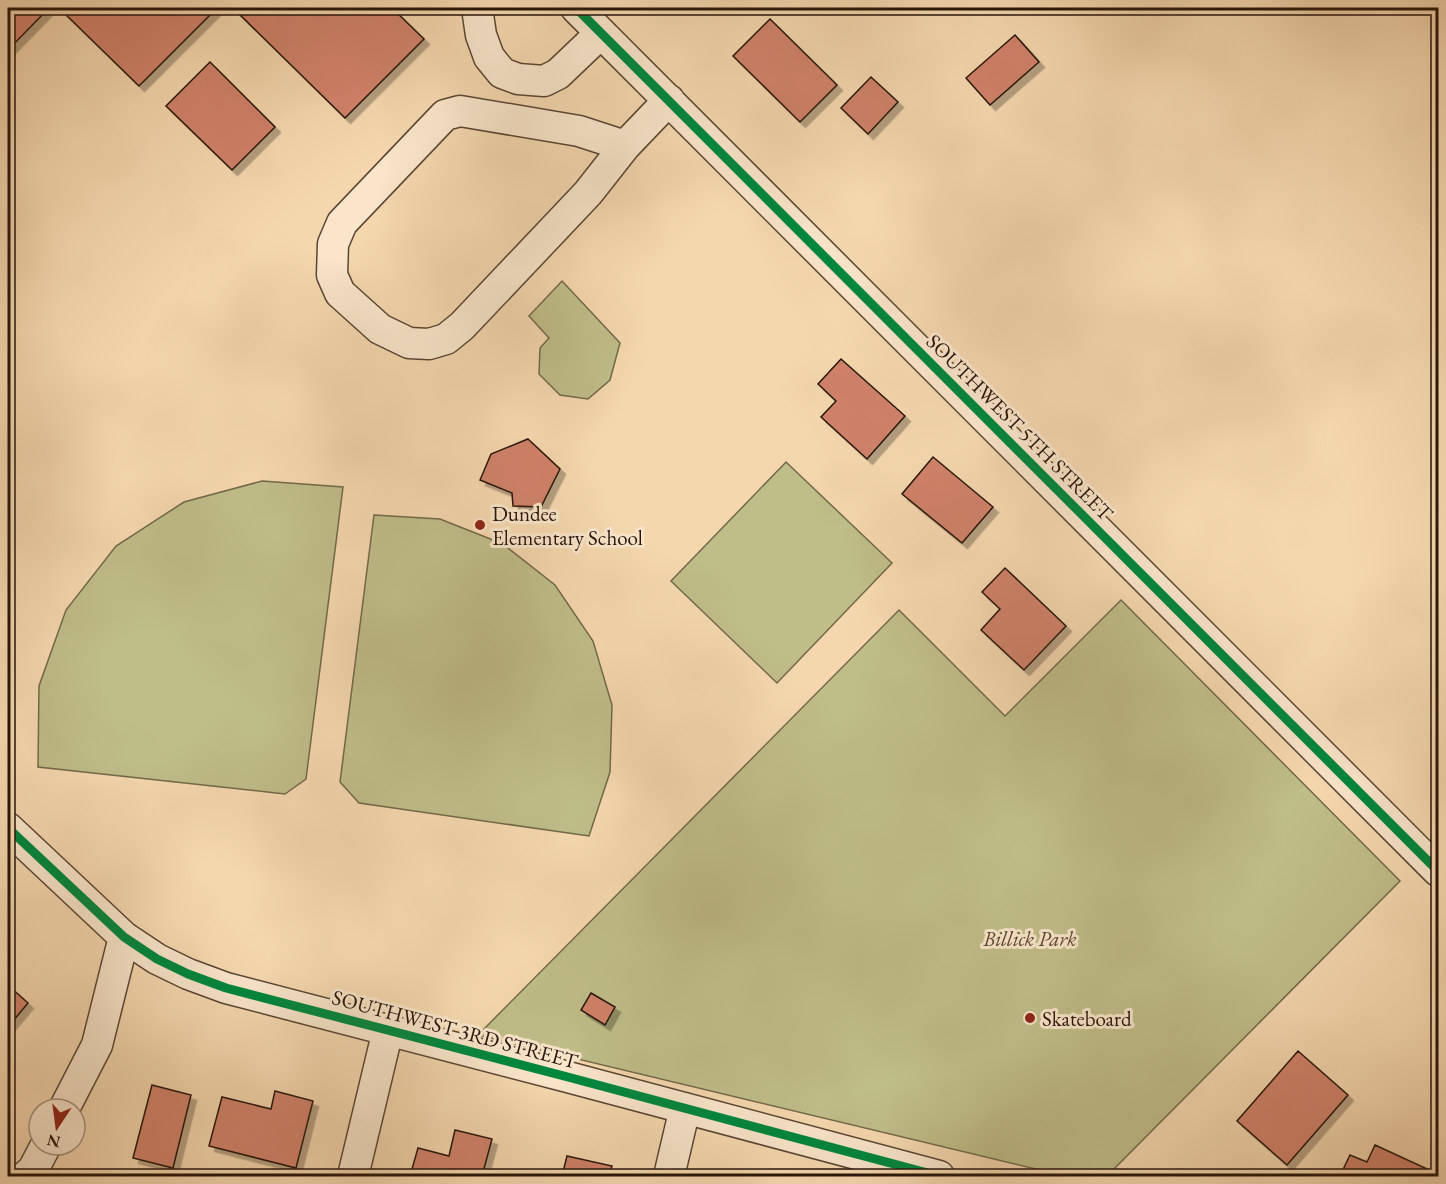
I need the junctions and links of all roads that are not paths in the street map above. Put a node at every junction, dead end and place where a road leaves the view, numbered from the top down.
1 (477, 8) edge
2 (576, 8) edge
3 (601, 33) junction
4 (669, 100) junction
5 (625, 146) junction
6 (8, 828) edge
7 (1438, 871) edge
8 (124, 937) junction
9 (388, 1030) junction
10 (70, 1097) edge
11 (685, 1108) junction
12 (40, 1157) edge
13 (26, 1176) edge
14 (353, 1176) edge
15 (669, 1176) edge
16 (939, 1176) edge

1 - 3 street
2 - 3 street, SOUTHWEST 5TH STREET
3 - 4 street, SOUTHWEST 5TH STREET
4 - 5 street
4 - 7 street, SOUTHWEST 5TH STREET
5 - 5 street
6 - 8 street, SOUTHWEST 3RD STREET
8 - 9 street, SOUTHWEST 3RD STREET
8 - 10 street
9 - 11 street, SOUTHWEST 3RD STREET
9 - 14 street
11 - 15 street
11 - 16 street, SOUTHWEST 3RD STREET
12 - 13 street

